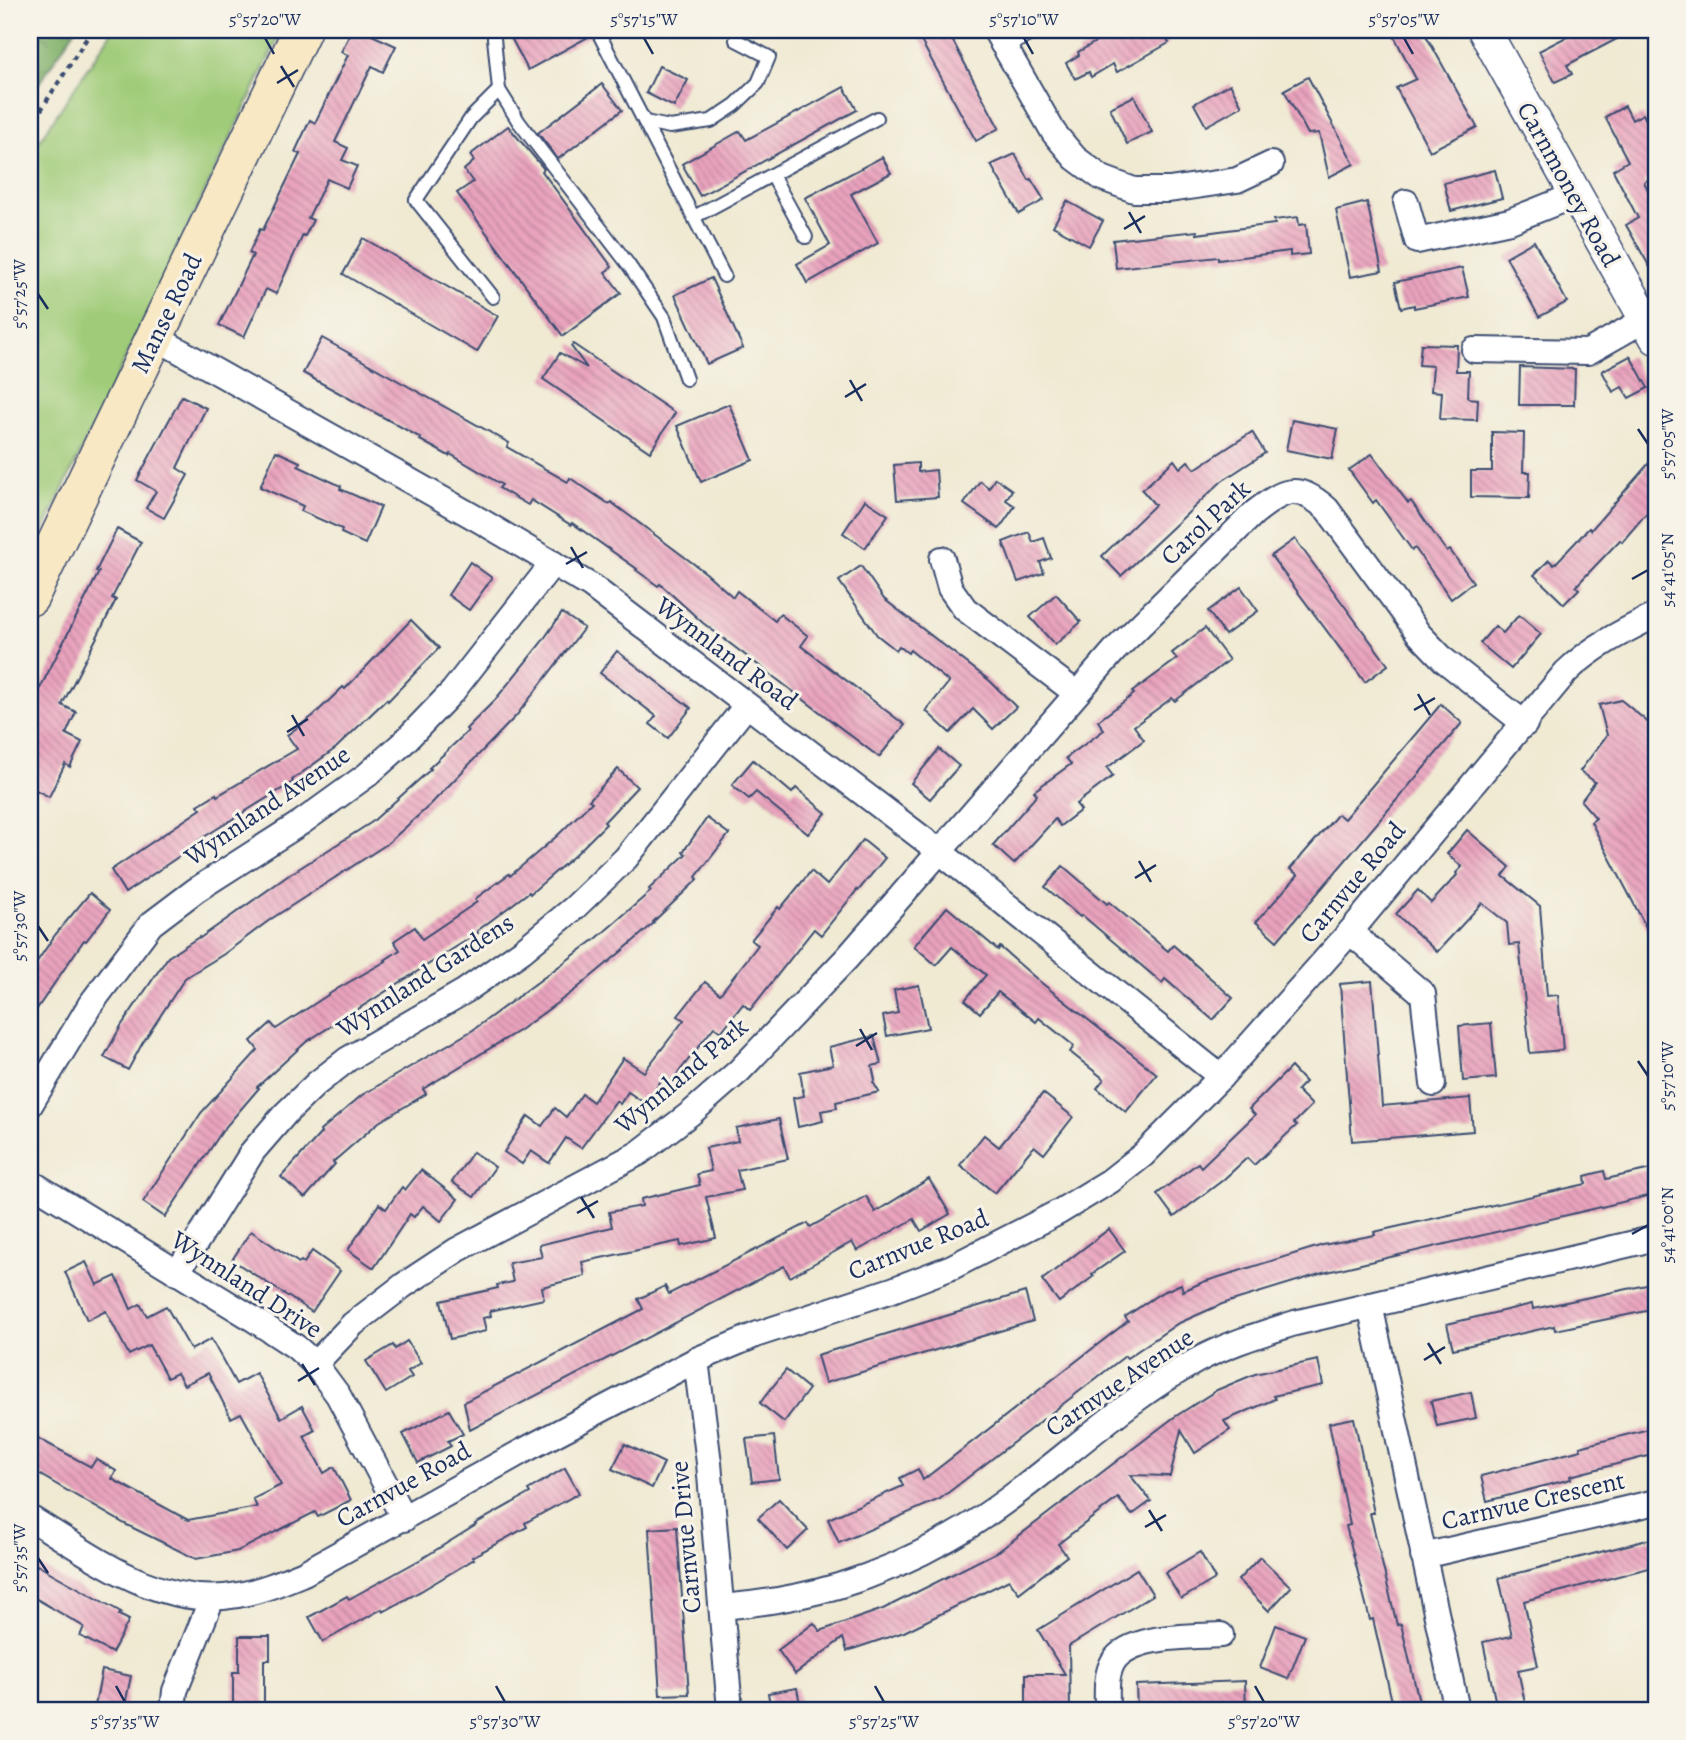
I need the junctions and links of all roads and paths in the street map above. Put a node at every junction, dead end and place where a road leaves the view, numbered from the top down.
1 (92, 30) edge
2 (302, 30) edge
3 (495, 30) edge
4 (597, 30) edge
5 (1025, 30) edge
6 (1492, 33) edge
7 (998, 36) edge
8 (736, 40) dead end
9 (499, 90) junction
10 (877, 118) dead end
11 (645, 122) junction
12 (30, 127) edge
13 (1271, 164) dead end
14 (772, 175) junction
15 (1575, 195) junction
16 (1406, 202) dead end
17 (694, 217) junction
18 (806, 237) dead end
19 (724, 276) dead end
20 (493, 297) dead end
21 (1651, 328) edge
22 (155, 337) junction
23 (1474, 350) dead end
24 (686, 379) dead end
25 (942, 559) dead end
26 (553, 563) junction
27 (30, 597) edge
28 (1656, 615) edge
29 (1076, 693) junction
30 (746, 706) junction
31 (1525, 724) junction
32 (939, 851) junction
33 (1350, 932) junction
34 (1221, 1077) junction
35 (1433, 1084) dead end
36 (30, 1105) edge
37 (30, 1182) edge
38 (1656, 1238) edge
39 (177, 1273) junction
40 (1370, 1305) junction
41 (696, 1360) junction
42 (315, 1364) junction
43 (1656, 1502) edge
44 (30, 1518) edge
45 (404, 1519) junction
46 (1423, 1556) junction
47 (212, 1598) junction
48 (722, 1607) junction
49 (1221, 1635) dead end
50 (173, 1710) edge
51 (730, 1710) edge
52 (1107, 1710) edge
53 (1457, 1710) edge

1 - 12 path
2 - 22 main road, Manse Road
3 - 9 lane
4 - 11 lane
5 - 7 street
6 - 15 street, Carnmoney Road
7 - 13 street
8 - 11 lane
9 - 20 lane
9 - 24 lane
10 - 14 lane
11 - 17 lane
14 - 17 lane
14 - 18 lane
15 - 16 street
15 - 21 street, Carnmoney Road
17 - 19 lane
21 - 23 street
22 - 26 street, Wynnland Road
22 - 27 main road, Manse Road
25 - 29 street
26 - 30 street, Wynnland Road
26 - 36 street, Wynnland Avenue
28 - 31 street, Carnvue Road
29 - 31 street, Carol Park
29 - 32 street, Carol Park
30 - 32 street, Wynnland Road
30 - 39 street, Wynnland Gardens
31 - 33 street, Carnvue Road
32 - 34 street, Wynnland Road
32 - 42 street, Wynnland Park
33 - 34 street, Carnvue Road
33 - 35 street
34 - 41 street, Carnvue Road
37 - 39 street, Wynnland Drive
38 - 40 street, Carnvue Avenue
39 - 42 street, Wynnland Drive
40 - 46 street
40 - 48 street, Carnvue Avenue
41 - 45 street, Carnvue Road
41 - 48 street, Carnvue Drive
42 - 45 street, Wynnland Drive
43 - 46 street, Carnvue Crescent
44 - 47 street, Carnvue Road
45 - 47 street, Carnvue Road
46 - 53 street
47 - 50 street
48 - 51 street, Carnvue Drive
49 - 52 street

